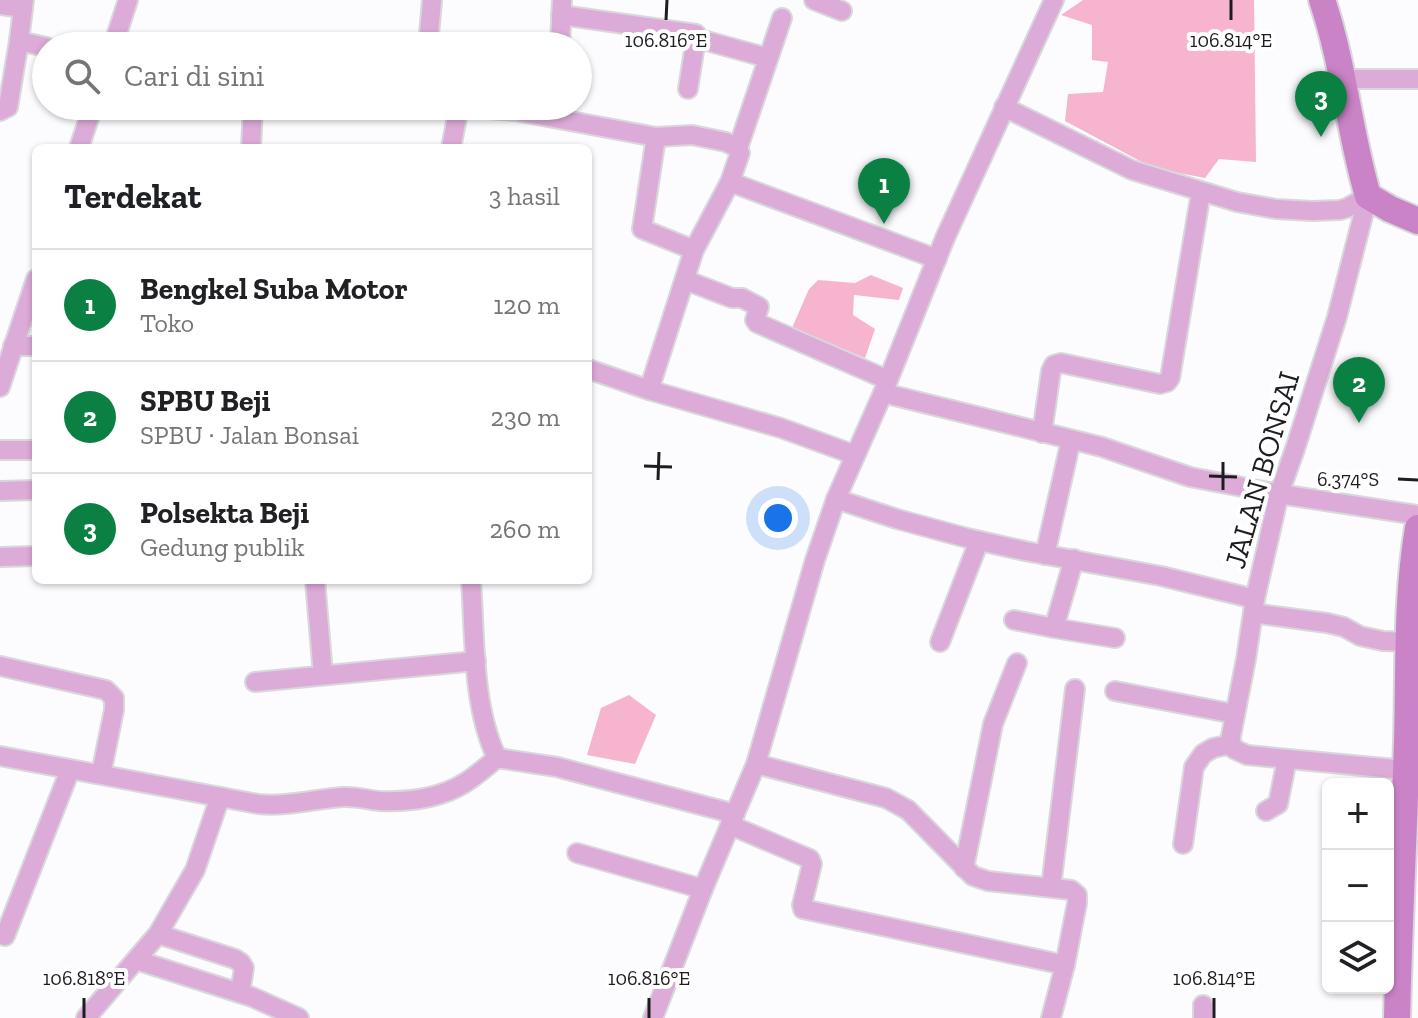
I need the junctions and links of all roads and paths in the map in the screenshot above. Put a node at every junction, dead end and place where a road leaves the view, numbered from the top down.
1 (128, 0) edge
2 (432, 0) edge
3 (814, 0) edge
4 (1322, 0) edge
5 (1051, 1) edge
6 (24, 4) edge
7 (0, 5) edge
8 (562, 8) edge
9 (842, 11) dead end
10 (782, 18) dead end
11 (118, 32) edge
12 (429, 32) edge
13 (561, 32) edge
14 (696, 38) junction
15 (19, 41) junction
16 (32, 44) edge
17 (768, 58) junction
18 (1343, 79) junction
19 (1418, 79) edge
20 (688, 89) dead end
21 (1004, 107) junction
22 (0, 111) edge
23 (88, 120) edge
24 (252, 120) edge
25 (456, 120) edge
26 (586, 120) edge
27 (656, 137) junction
28 (80, 144) edge
29 (251, 144) edge
30 (452, 144) edge
31 (738, 148) junction
32 (730, 182) junction
33 (1201, 192) junction
34 (1368, 196) junction
35 (1418, 221) edge
36 (694, 250) junction
37 (937, 259) junction
38 (685, 280) junction
39 (32, 288) edge
40 (10, 338) edge
41 (32, 345) edge
42 (592, 370) edge
43 (885, 386) junction
44 (0, 387) edge
45 (649, 390) junction
46 (1042, 433) junction
47 (1071, 440) junction
48 (0, 450) edge
49 (32, 450) edge
50 (855, 455) junction
51 (32, 490) edge
52 (0, 491) edge
53 (1279, 494) junction
54 (836, 499) junction
55 (1418, 515) edge
56 (1418, 528) edge
57 (979, 541) junction
58 (1045, 555) junction
59 (32, 556) edge
60 (0, 557) edge
61 (1074, 559) junction
62 (315, 584) edge
63 (471, 584) edge
64 (1254, 606) junction
65 (1014, 620) dead end
66 (1411, 627) edge
67 (1054, 628) junction
68 (1115, 638) dead end
69 (940, 642) dead end
70 (476, 661) junction
71 (1017, 663) dead end
72 (0, 666) edge
73 (323, 675) junction
74 (255, 682) dead end
75 (1075, 689) dead end
76 (1115, 691) dead end
77 (1413, 712) edge
78 (1235, 714) junction
79 (1239, 749) junction
80 (0, 756) edge
81 (497, 758) junction
82 (1287, 759) junction
83 (756, 764) junction
84 (70, 770) junction
85 (1405, 770) junction
86 (101, 774) junction
87 (220, 797) junction
88 (1411, 803) edge
89 (1266, 811) dead end
90 (732, 820) junction
91 (1183, 844) dead end
92 (577, 853) dead end
93 (964, 868) junction
94 (1051, 887) junction
95 (703, 889) junction
96 (158, 934) junction
97 (5, 936) dead end
98 (136, 960) junction
99 (1065, 965) junction
100 (240, 993) junction
101 (86, 1018) edge
102 (299, 1018) edge
103 (653, 1018) edge
104 (1051, 1018) edge
105 (1397, 1018) edge

1 - 11 street
2 - 12 street
3 - 9 street
4 - 18 street
5 - 21 street
6 - 7 street
6 - 15 street
8 - 13 street
8 - 14 street
10 - 17 street
14 - 17 street
14 - 20 street
15 - 16 street
15 - 22 street
17 - 31 street
18 - 19 street
18 - 34 street
21 - 33 street
21 - 37 street
23 - 28 street
24 - 29 street
25 - 30 street
26 - 27 street
27 - 31 street
27 - 36 street
31 - 32 street
32 - 36 street
32 - 37 street
33 - 34 street
33 - 46 street
34 - 35 street
34 - 53 street, JALAN BONSAI
36 - 38 street
37 - 43 street
38 - 43 street
38 - 45 street
39 - 40 street
40 - 41 street
40 - 44 street
42 - 45 street
43 - 46 street
43 - 50 street
45 - 50 street
46 - 47 street
47 - 53 street
47 - 58 street
48 - 49 street
50 - 54 street
51 - 52 street
53 - 55 street
53 - 64 street, JALAN BONSAI
54 - 57 street
54 - 83 street
56 - 66 street
57 - 58 street
57 - 69 street
58 - 61 street
59 - 60 street
61 - 64 street
61 - 67 street
62 - 73 street
63 - 70 street
64 - 66 street
64 - 78 street, JALAN BONSAI
65 - 67 street
66 - 77 street
67 - 68 street
70 - 73 street
70 - 81 street
71 - 93 street
72 - 86 street
73 - 74 street
75 - 94 street
76 - 78 street
77 - 85 street
78 - 79 street, JALAN BONSAI
79 - 82 street
79 - 91 street
80 - 84 street
81 - 87 street
81 - 90 street
82 - 85 street
82 - 89 street
83 - 90 street
83 - 93 street
84 - 86 street
84 - 97 street
85 - 88 street
86 - 87 street
87 - 96 street
88 - 105 street
90 - 95 street
90 - 99 street
92 - 95 street
93 - 94 street
94 - 99 street
95 - 103 street
96 - 98 street
96 - 100 street
98 - 100 street
98 - 101 street
99 - 104 street
100 - 102 street

